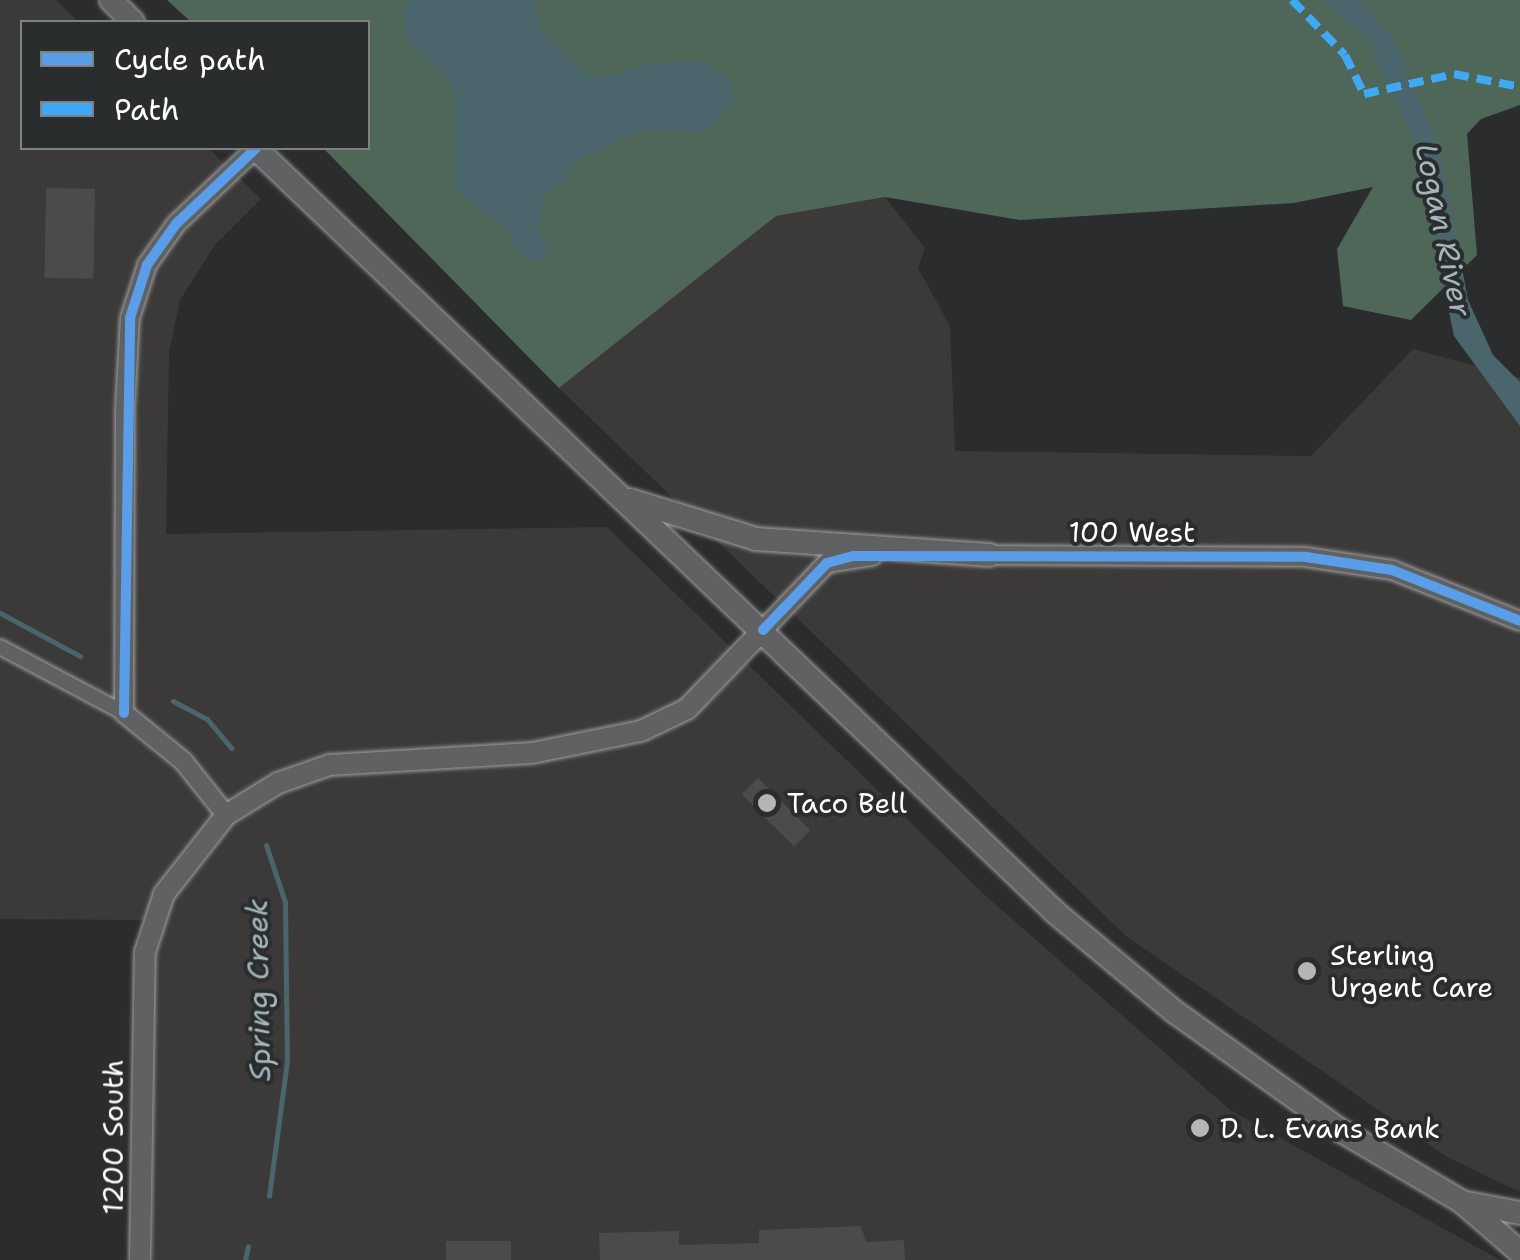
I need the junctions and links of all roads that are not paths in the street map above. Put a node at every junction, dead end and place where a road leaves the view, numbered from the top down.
1 (111, 0) edge
2 (131, 20) edge
3 (254, 150) edge
4 (258, 150) edge
5 (621, 497) junction
6 (989, 555) junction
7 (1520, 621) edge
8 (762, 630) junction
9 (0, 648) edge
10 (124, 713) junction
11 (226, 816) junction
12 (140, 1015) joint
13 (1462, 1202) junction
14 (1520, 1213) edge
15 (1520, 1252) edge
16 (140, 1260) edge

1 - 2 highway
3 - 10 street
4 - 5 highway
5 - 6 highway
5 - 8 highway
6 - 7 street, 100 West
6 - 8 street, 100 West
8 - 11 main road, 100 West
8 - 13 highway
9 - 10 street
10 - 11 street
11 - 12 main road, 100 West
12 - 16 main road, 1200 South
13 - 14 highway
13 - 15 highway

